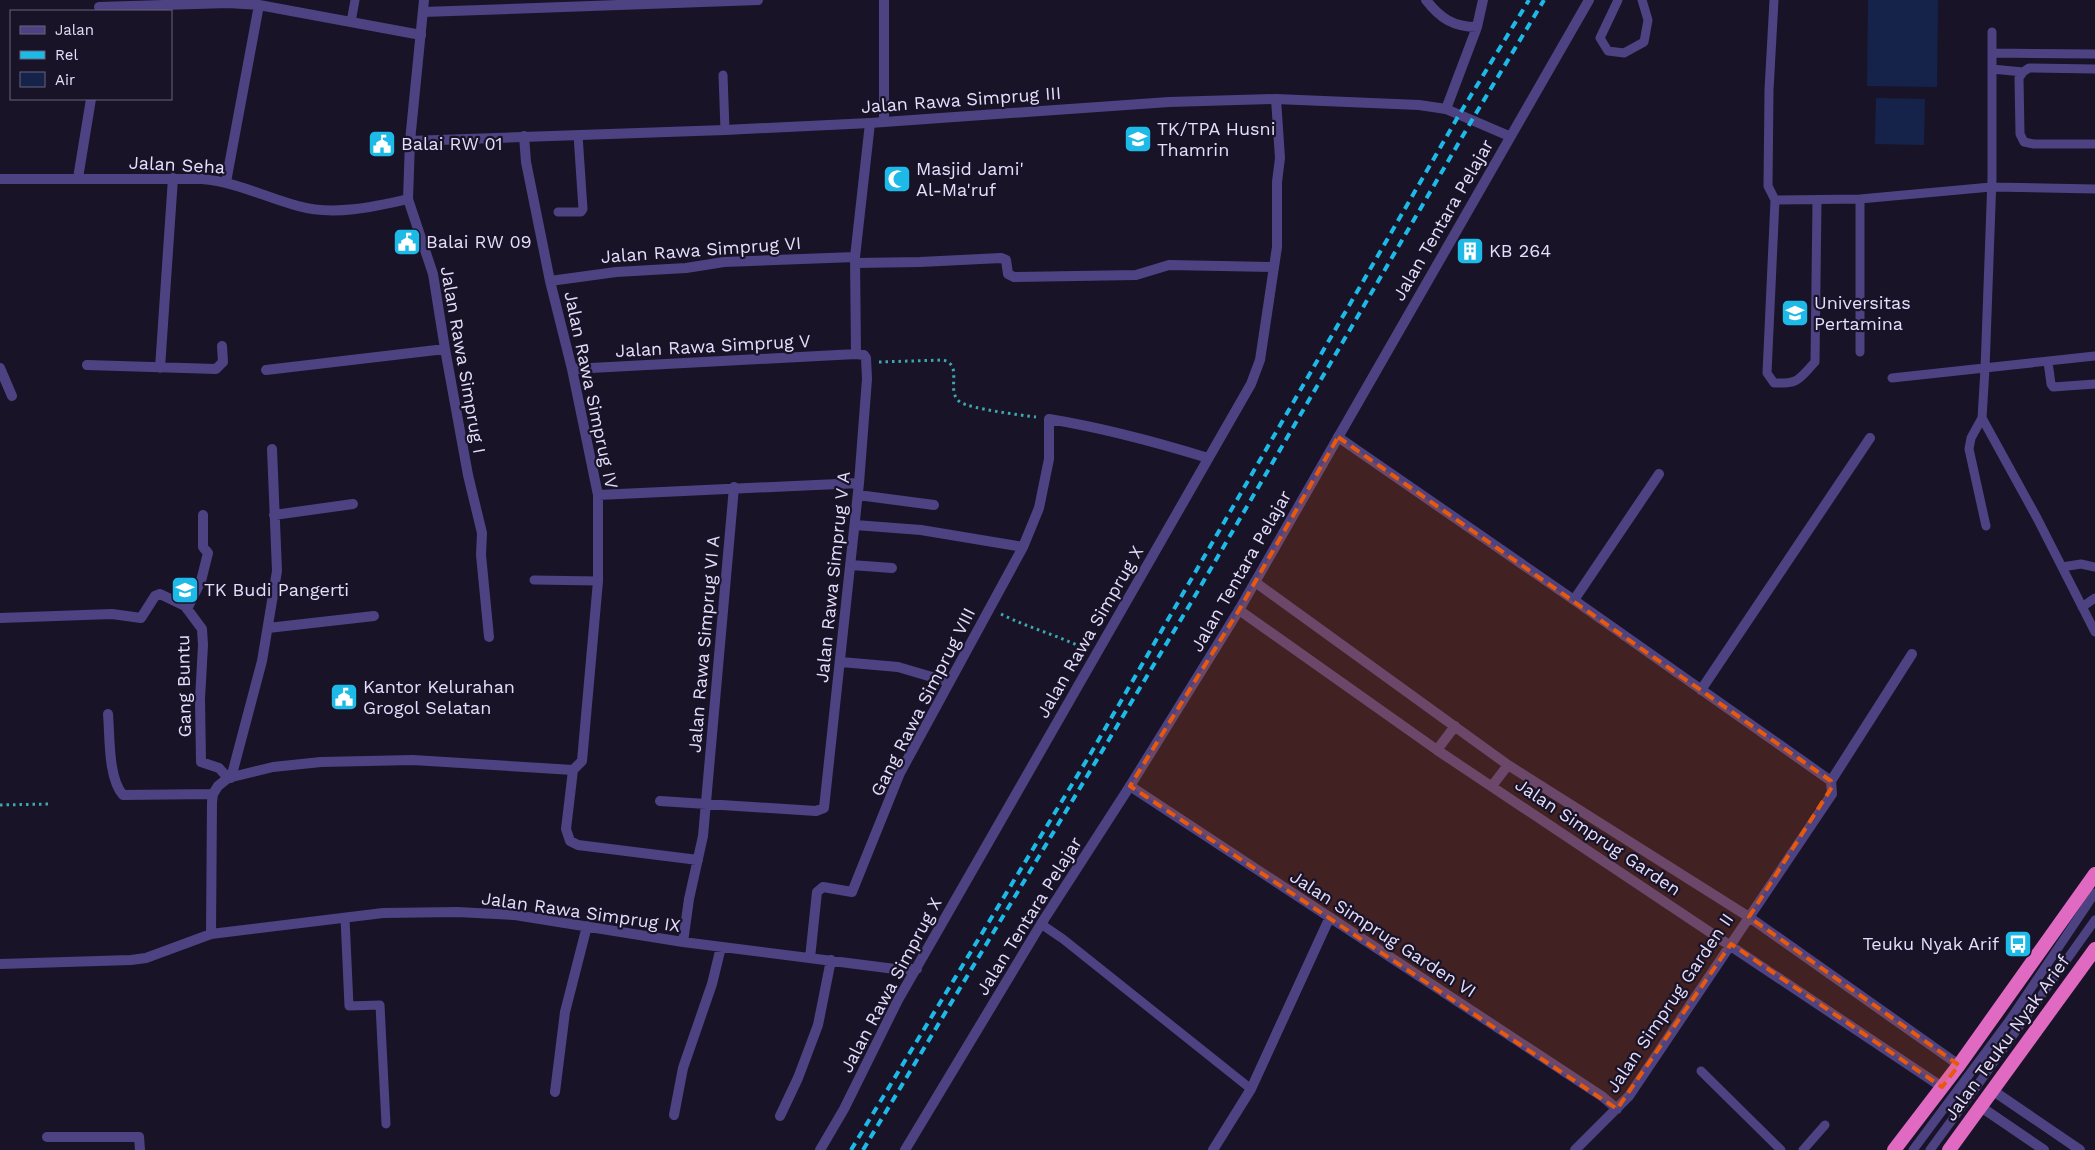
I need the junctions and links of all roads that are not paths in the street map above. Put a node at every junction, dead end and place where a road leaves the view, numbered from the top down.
1 (354, 0) edge
2 (424, 0) edge
3 (758, 0) edge
4 (884, 0) edge
5 (1426, 0) edge
6 (1483, 0) edge
7 (1589, 0) edge
8 (1618, 0) edge
9 (1642, 0) edge
10 (1774, 0) edge
11 (259, 5) junction
12 (99, 6) edge
13 (423, 12) junction
14 (352, 22) junction
15 (1477, 27) junction
16 (1992, 32) dead end
17 (421, 35) junction
18 (1992, 53) junction
19 (2095, 54) edge
20 (1992, 69) junction
21 (2095, 70) edge
22 (2023, 72) junction
23 (723, 75) dead end
24 (1276, 99) junction
25 (91, 100) edge
26 (1446, 109) junction
27 (884, 121) junction
28 (870, 123) junction
29 (725, 130) junction
30 (524, 136) junction
31 (578, 136) junction
32 (1510, 136) junction
33 (410, 141) junction
34 (2095, 144) edge
35 (78, 178) junction
36 (173, 178) junction
37 (0, 179) edge
38 (226, 182) junction
39 (1991, 187) junction
40 (2095, 189) edge
41 (1860, 198) junction
42 (408, 199) junction
43 (1775, 200) junction
44 (1817, 201) junction
45 (558, 212) dead end
46 (856, 260) junction
47 (1274, 266) junction
48 (550, 280) junction
49 (222, 346) dead end
50 (444, 349) junction
51 (1860, 352) dead end
52 (856, 354) junction
53 (2095, 356) edge
54 (2048, 362) junction
55 (87, 365) dead end
56 (0, 368) edge
57 (160, 368) junction
58 (1985, 369) junction
59 (266, 370) dead end
60 (572, 370) junction
61 (1892, 378) dead end
62 (2095, 384) edge
63 (12, 396) dead end
64 (1982, 418) junction
65 (1338, 438) junction
66 (1870, 438) dead end
67 (272, 449) dead end
68 (1208, 458) junction
69 (1659, 474) dead end
70 (859, 483) junction
71 (734, 488) junction
72 (598, 495) junction
73 (858, 495) junction
74 (354, 504) dead end
75 (934, 505) dead end
76 (203, 515) dead end
77 (274, 515) junction
78 (855, 525) junction
79 (1986, 526) dead end
80 (1023, 547) junction
81 (851, 565) junction
82 (2062, 566) junction
83 (892, 568) dead end
84 (2095, 568) edge
85 (534, 580) dead end
86 (598, 581) junction
87 (1255, 582) junction
88 (2095, 598) edge
89 (1574, 600) junction
90 (2082, 607) junction
91 (187, 609) junction
92 (1239, 610) junction
93 (374, 616) dead end
94 (0, 618) edge
95 (268, 628) junction
96 (2095, 632) edge
97 (489, 638) dead end
98 (1912, 654) dead end
99 (841, 662) junction
100 (949, 682) junction
101 (1701, 690) junction
102 (108, 714) dead end
103 (1455, 726) junction
104 (1437, 750) junction
105 (1508, 764) junction
106 (573, 770) junction
107 (230, 778) junction
108 (1831, 781) junction
109 (1130, 786) junction
110 (1492, 786) junction
111 (213, 794) junction
112 (660, 800) dead end
113 (707, 804) junction
114 (698, 860) junction
115 (2095, 874) edge
116 (2095, 893) edge
117 (1749, 917) junction
118 (345, 918) junction
119 (1328, 919) junction
120 (2095, 920) edge
121 (1041, 924) junction
122 (587, 926) junction
123 (211, 934) junction
124 (683, 942) junction
125 (1731, 944) junction
126 (722, 947) junction
127 (2095, 949) edge
128 (810, 958) junction
129 (831, 960) junction
130 (0, 964) edge
131 (917, 969) junction
132 (1959, 1065) junction
133 (1702, 1072) dead end
134 (1942, 1087) junction
135 (1251, 1089) junction
136 (1992, 1090) junction
137 (555, 1092) dead end
138 (1981, 1107) junction
139 (1617, 1109) junction
140 (674, 1115) dead end
141 (780, 1116) dead end
142 (386, 1124) dead end
143 (1825, 1125) dead end
144 (47, 1137) dead end
145 (140, 1150) edge
146 (820, 1150) edge
147 (905, 1150) edge
148 (1213, 1150) edge
149 (1576, 1150) edge
150 (1781, 1150) edge
151 (1803, 1150) edge
152 (1894, 1150) edge
153 (1913, 1150) edge
154 (1930, 1150) edge
155 (1949, 1150) edge
156 (2044, 1150) edge
157 (2080, 1150) edge

1 - 14 lane
2 - 13 street, Jalan Rawa Simprug I
3 - 13 street
4 - 27 street
5 - 15 street
6 - 15 street
7 - 32 street, Jalan Tentara Pelajar
8 - 9 lane
10 - 43 lane
11 - 12 street
11 - 14 street
11 - 38 street
13 - 17 street, Jalan Rawa Simprug I
14 - 17 street
15 - 26 street
16 - 18 lane
17 - 33 street, Jalan Rawa Simprug I
18 - 19 lane
18 - 20 lane
20 - 22 lane
20 - 39 lane
21 - 22 lane
22 - 34 lane
23 - 29 lane
24 - 26 street, Jalan Rawa Simprug III
24 - 27 street, Jalan Rawa Simprug III
24 - 47 street, Jalan Rawa Simprug X
25 - 35 street
26 - 32 street, Jalan Rawa Simprug III
27 - 28 street, Jalan Rawa Simprug III
28 - 29 street, Jalan Rawa Simprug III
28 - 46 street
29 - 31 street, Jalan Rawa Simprug III
30 - 31 street, Jalan Rawa Simprug III
30 - 33 street, Jalan Rawa Simprug III
30 - 48 street, Jalan Rawa Simprug IV
31 - 45 lane
32 - 65 street, Jalan Tentara Pelajar
33 - 42 street, Jalan Rawa Simprug I
35 - 36 street, Jalan Seha
35 - 37 street, Jalan Seha
36 - 38 street, Jalan Seha
36 - 57 street
38 - 42 street, Jalan Seha
39 - 40 lane
39 - 41 lane
39 - 58 lane
41 - 44 lane
41 - 51 lane
42 - 50 street, Jalan Rawa Simprug I
43 - 44 lane
43 - 44 lane
46 - 47 street, Jalan Rawa Simprug VI
46 - 48 street, Jalan Rawa Simprug VI
46 - 52 street
47 - 68 street, Jalan Rawa Simprug X
48 - 60 street, Jalan Rawa Simprug IV
49 - 57 street
50 - 59 street
50 - 97 street, Jalan Rawa Simprug I
52 - 60 street, Jalan Rawa Simprug V
52 - 70 street, Jalan Rawa Simprug V A
53 - 54 lane
54 - 58 lane
54 - 62 lane
55 - 57 street
56 - 63 street
58 - 61 lane
58 - 64 lane
60 - 72 street, Jalan Rawa Simprug IV
64 - 79 lane
64 - 82 lane
65 - 87 street, Jalan Tentara Pelajar
65 - 89 street
66 - 101 street
67 - 77 street
68 - 80 street, Gang Rawa Simprug VIII
68 - 131 street, Jalan Rawa Simprug X
69 - 89 street
70 - 71 street
70 - 73 street, Jalan Rawa Simprug V A
71 - 72 street
71 - 113 street, Jalan Rawa Simprug VI A
72 - 86 street, Jalan Rawa Simprug IV
73 - 75 street
73 - 78 street, Jalan Rawa Simprug V A
74 - 77 street
76 - 91 street
77 - 95 street
78 - 80 street
78 - 81 street, Jalan Rawa Simprug V A
80 - 100 street, Gang Rawa Simprug VIII
81 - 83 street
81 - 99 street, Jalan Rawa Simprug V A
82 - 84 lane
82 - 90 lane
85 - 86 lane
86 - 106 street, Jalan Rawa Simprug IV
87 - 92 street, Jalan Tentara Pelajar
87 - 103 street, Jalan Simprug Garden
88 - 90 lane
89 - 101 street
90 - 96 lane
91 - 94 street, Gang Buntu
91 - 107 street, Gang Buntu
92 - 104 street, Jalan Simprug Garden
92 - 109 street, Jalan Tentara Pelajar
93 - 95 street
95 - 107 street
98 - 108 street
99 - 100 street
99 - 113 street, Jalan Rawa Simprug V A
100 - 128 street, Gang Rawa Simprug VIII
101 - 108 street
102 - 111 street
103 - 104 street
103 - 105 street, Jalan Simprug Garden
104 - 110 street, Jalan Simprug Garden
105 - 110 street
105 - 117 street, Jalan Simprug Garden
106 - 107 street
106 - 114 street, Jalan Rawa Simprug IV
107 - 111 street
108 - 117 street
109 - 119 street, Jalan Simprug Garden VI
109 - 121 street, Jalan Tentara Pelajar
110 - 125 street, Jalan Simprug Garden
111 - 123 street
112 - 113 street
113 - 114 street, Jalan Rawa Simprug VI A
114 - 124 street, Jalan Rawa Simprug VI A
115 - 132 highway, Jalan Teuku Nyak Arief
116 - 153 lane
117 - 125 street, Jalan Simprug Garden II
117 - 132 street, Jalan Simprug Garden
118 - 122 street, Jalan Rawa Simprug IX
118 - 123 street, Jalan Rawa Simprug IX
118 - 142 lane
119 - 135 street
119 - 139 street, Jalan Simprug Garden VI
120 - 154 lane
121 - 135 lane
121 - 147 street, Jalan Tentara Pelajar
122 - 124 street, Jalan Rawa Simprug IX
122 - 137 street
123 - 130 street, Jalan Rawa Simprug IX
124 - 126 street, Jalan Rawa Simprug IX
125 - 134 street, Jalan Simprug Garden
125 - 139 street, Jalan Simprug Garden II
126 - 128 street, Jalan Rawa Simprug IX
126 - 140 street
127 - 136 highway, Jalan Teuku Nyak Arief
128 - 129 street, Jalan Rawa Simprug IX
129 - 131 street, Jalan Rawa Simprug IX
129 - 141 street
131 - 146 street, Jalan Rawa Simprug X
132 - 134 highway, Jalan Teuku Nyak Arief
133 - 150 lane
134 - 152 highway, Jalan Teuku Nyak Arief
135 - 148 street
136 - 138 highway, Jalan Teuku Nyak Arief
136 - 157 street
138 - 155 highway, Jalan Teuku Nyak Arief
138 - 156 street
139 - 149 street, Jalan Simprug Garden II
143 - 151 lane
144 - 145 street

